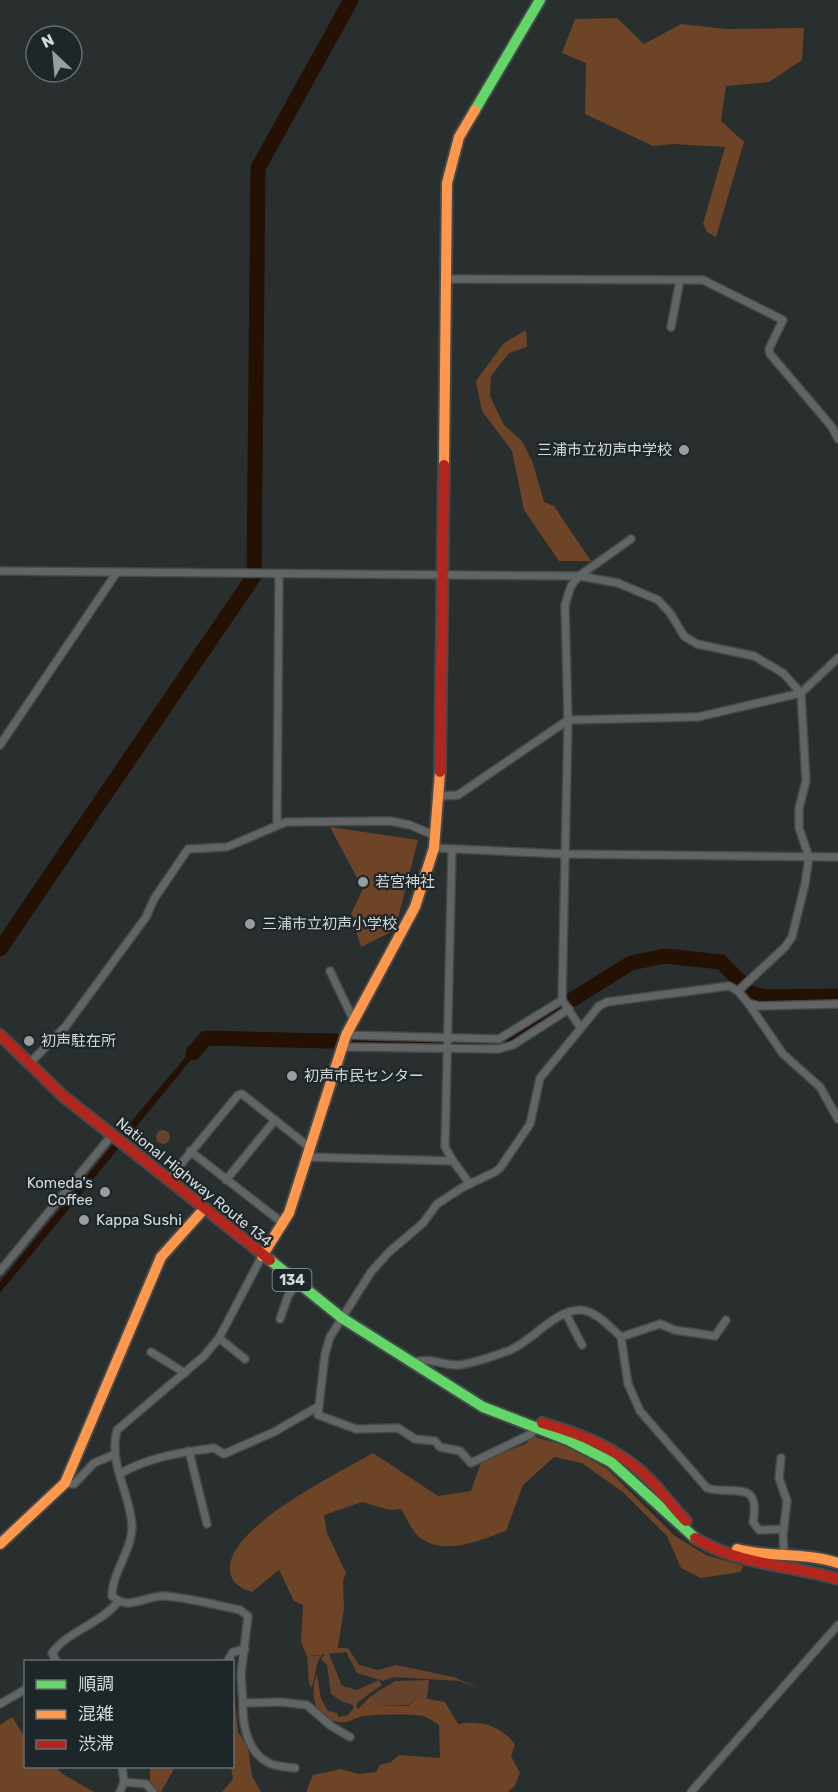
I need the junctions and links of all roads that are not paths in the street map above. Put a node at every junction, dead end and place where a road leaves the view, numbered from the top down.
1 (540, 0) edge
2 (445, 279) junction
3 (680, 280) junction
4 (671, 327) dead end
5 (838, 439) edge
6 (631, 539) dead end
7 (0, 571) edge
8 (117, 572) junction
9 (279, 574) junction
10 (443, 574) junction
11 (579, 576) junction
12 (838, 658) edge
13 (801, 693) junction
14 (568, 720) junction
15 (0, 745) edge
16 (440, 796) junction
17 (277, 824) junction
18 (436, 836) junction
19 (434, 848) junction
20 (452, 849) junction
21 (565, 854) junction
22 (838, 856) edge
23 (809, 857) junction
24 (330, 971) dead end
25 (738, 991) junction
26 (748, 1003) junction
27 (566, 1004) junction
28 (838, 1004) edge
29 (353, 1019) junction
30 (580, 1027) junction
31 (0, 1035) edge
32 (344, 1041) junction
33 (448, 1043) junction
34 (29, 1065) junction
35 (838, 1119) edge
36 (275, 1120) junction
37 (112, 1135) junction
38 (190, 1151) junction
39 (308, 1152) junction
40 (453, 1161) junction
41 (168, 1179) junction
42 (226, 1180) junction
43 (470, 1184) junction
44 (204, 1209) junction
45 (284, 1224) junction
46 (262, 1256) junction
47 (0, 1271) edge
48 (297, 1284) junction
49 (566, 1314) junction
50 (342, 1318) junction
51 (280, 1319) dead end
52 (726, 1320) dead end
53 (621, 1336) junction
54 (219, 1338) junction
55 (582, 1345) dead end
56 (151, 1353) dead end
57 (245, 1359) dead end
58 (412, 1363) junction
59 (185, 1373) junction
60 (470, 1398) junction
61 (319, 1406) junction
62 (535, 1429) junction
63 (189, 1451) junction
64 (113, 1455) junction
65 (781, 1458) dead end
66 (121, 1473) junction
67 (65, 1483) junction
68 (207, 1524) dead end
69 (784, 1529) junction
70 (0, 1544) edge
71 (784, 1554) junction
72 (797, 1554) junction
73 (838, 1563) edge
74 (838, 1568) edge
75 (838, 1578) edge
76 (118, 1602) junction
77 (838, 1625) edge
78 (245, 1649) junction
79 (56, 1660) edge
80 (229, 1660) edge
81 (24, 1690) edge
82 (243, 1703) junction
83 (0, 1704) edge
84 (350, 1737) dead end
85 (122, 1768) edge
86 (296, 1768) dead end
87 (124, 1782) junction
88 (120, 1792) edge
89 (153, 1792) edge
90 (691, 1792) edge

1 - 2 main road
2 - 3 street
2 - 10 main road
3 - 4 street
3 - 5 street
6 - 11 street
7 - 8 street
8 - 9 street
8 - 15 street
9 - 10 street
9 - 17 street
10 - 11 street
10 - 16 main road
11 - 13 street
11 - 14 street
12 - 13 street
13 - 14 street
13 - 23 street
14 - 16 street
14 - 21 street
16 - 18 main road
17 - 18 street
17 - 34 street
18 - 19 main road
19 - 20 street
19 - 29 main road
20 - 21 street
20 - 33 street
21 - 23 street
21 - 27 street
22 - 23 street
23 - 25 street
24 - 29 street
25 - 26 street
25 - 30 street
26 - 28 street
26 - 35 street
27 - 30 street
27 - 33 street
27 - 33 street
29 - 32 main road
30 - 43 street
31 - 34 main road, National Highway Route 134 / 134
32 - 33 street
32 - 33 street
32 - 39 main road
33 - 40 street
34 - 37 main road, National Highway Route 134 / 134
36 - 38 street
36 - 39 street
36 - 42 street
37 - 41 main road, National Highway Route 134 / 134
37 - 47 street
38 - 41 street
38 - 42 street
39 - 40 street
39 - 45 main road
40 - 43 street
41 - 44 main road, National Highway Route 134 / 134
42 - 45 street
43 - 50 street
44 - 46 main road, National Highway Route 134 / 134
44 - 67 main road
45 - 46 main road
46 - 48 main road, National Highway Route 134 / 134
46 - 54 street
48 - 50 main road, National Highway Route 134 / 134
48 - 51 street
49 - 53 street
49 - 55 street
49 - 58 street
50 - 58 main road, National Highway Route 134 / 134
50 - 61 street
52 - 53 street
53 - 69 street
54 - 57 street
54 - 59 street
56 - 59 street
58 - 60 main road, National Highway Route 134 / 134
59 - 64 street
60 - 62 main road, National Highway Route 134 / 134
60 - 71 main road, National Highway Route 134 / 134
61 - 62 street
61 - 63 street
62 - 75 main road, National Highway Route 134 / 134
63 - 66 street
63 - 68 street
64 - 66 street
64 - 67 street
65 - 69 street
66 - 76 street
67 - 70 main road
69 - 71 street
71 - 72 main road, National Highway Route 134 / 134
71 - 75 main road
72 - 73 main road, National Highway Route 134 / 134
72 - 74 main road
76 - 78 street
76 - 79 street
77 - 90 street
78 - 80 street
78 - 82 street
81 - 83 street
82 - 84 street
82 - 86 street
85 - 87 street
87 - 88 street
87 - 89 street

